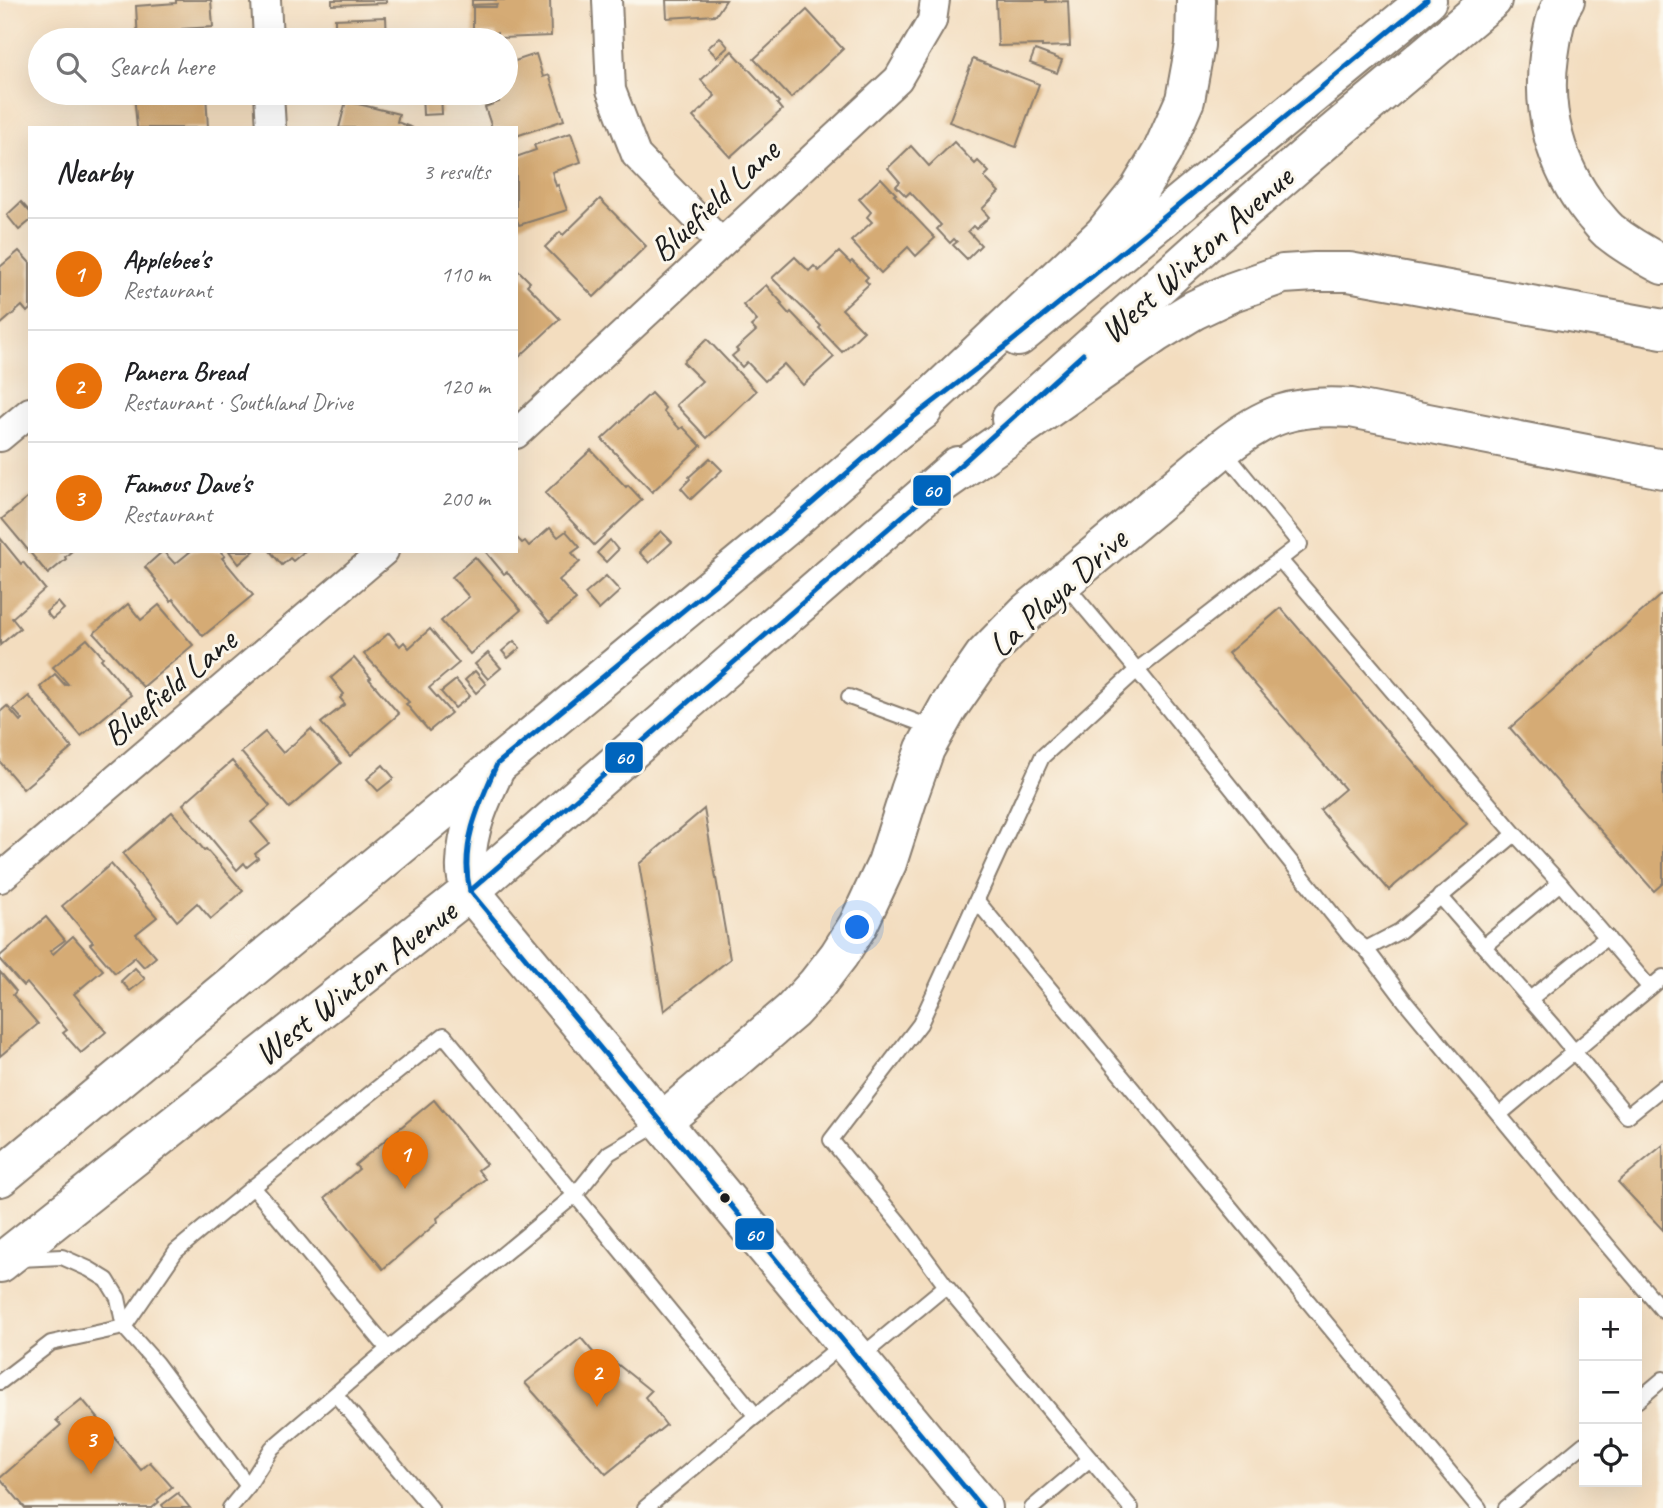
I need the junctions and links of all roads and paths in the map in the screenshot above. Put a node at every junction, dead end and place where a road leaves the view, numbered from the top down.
1 (266, 0) edge
2 (607, 0) edge
3 (935, 0) edge
4 (1195, 0) edge
5 (1427, 0) edge
6 (1492, 0) edge
7 (1565, 0) edge
8 (267, 28) edge
9 (270, 105) edge
10 (271, 126) edge
11 (721, 243) junction
12 (1663, 265) edge
13 (1663, 329) edge
14 (28, 414) edge
15 (898, 429) junction
16 (518, 432) edge
17 (0, 437) edge
18 (1222, 449) junction
19 (1663, 469) edge
20 (934, 488) junction
21 (382, 553) edge
22 (1280, 561) junction
23 (1063, 582) junction
24 (1138, 670) junction
25 (849, 697) dead end
26 (936, 729) junction
27 (497, 764) junction
28 (1515, 834) junction
29 (0, 878) edge
30 (1560, 883) junction
31 (470, 891) junction
32 (1440, 896) junction
33 (977, 901) junction
34 (1607, 937) junction
35 (1484, 946) junction
36 (1366, 949) junction
37 (1663, 977) edge
38 (1650, 988) junction
39 (1530, 999) junction
40 (1574, 1051) junction
41 (1663, 1087) edge
42 (1500, 1114) junction
43 (662, 1122) junction
44 (0, 1177) edge
45 (253, 1187) junction
46 (575, 1195) junction
47 (2, 1262) edge
48 (946, 1286) junction
49 (1663, 1311) edge
50 (124, 1326) junction
51 (388, 1349) junction
52 (852, 1351) junction
53 (1663, 1379) edge
54 (0, 1382) edge
55 (336, 1395) junction
56 (1642, 1397) edge
57 (755, 1416) junction
58 (1579, 1448) edge
59 (1090, 1459) junction
60 (248, 1486) junction
61 (230, 1508) edge
62 (431, 1508) edge
63 (645, 1508) edge
64 (982, 1508) edge
65 (1032, 1508) edge
66 (1131, 1508) edge
67 (1479, 1508) edge
68 (1506, 1508) edge

1 - 8 street
2 - 11 street
3 - 11 street, Bluefield Lane
4 - 15 main road
5 - 15 main road, West Winton Avenue
6 - 20 main road, West Winton Avenue
7 - 12 main road
9 - 10 street
11 - 16 street, Bluefield Lane
13 - 20 main road
14 - 17 street
15 - 27 main road, West Winton Avenue
18 - 19 main road, La Playa Drive
18 - 22 lane
18 - 23 main road, La Playa Drive
20 - 31 main road, West Winton Avenue
21 - 29 street, Bluefield Lane
22 - 24 lane
22 - 28 lane
23 - 24 lane
23 - 26 main road, La Playa Drive
24 - 33 lane
24 - 36 lane
25 - 26 lane
26 - 43 main road, La Playa Drive
27 - 31 main road
27 - 44 main road, West Winton Avenue
28 - 30 lane
28 - 32 lane
30 - 34 lane
30 - 35 lane
31 - 43 main road
31 - 47 main road, West Winton Avenue
32 - 35 lane
32 - 36 lane
33 - 48 lane
33 - 67 lane
34 - 38 lane
34 - 39 lane
35 - 39 lane
36 - 42 lane
37 - 38 lane
38 - 40 lane
39 - 40 lane
40 - 41 lane
40 - 42 lane
42 - 49 lane
43 - 46 lane
43 - 52 main road
45 - 46 lane
45 - 50 lane
45 - 51 lane
46 - 51 lane
46 - 57 lane
47 - 50 lane
48 - 52 lane
48 - 59 lane
50 - 54 lane
50 - 60 lane
51 - 55 lane
52 - 57 lane
52 - 64 main road
53 - 56 lane
55 - 60 lane
55 - 62 lane
57 - 63 lane
58 - 68 lane
59 - 65 lane
59 - 66 lane
60 - 61 lane

